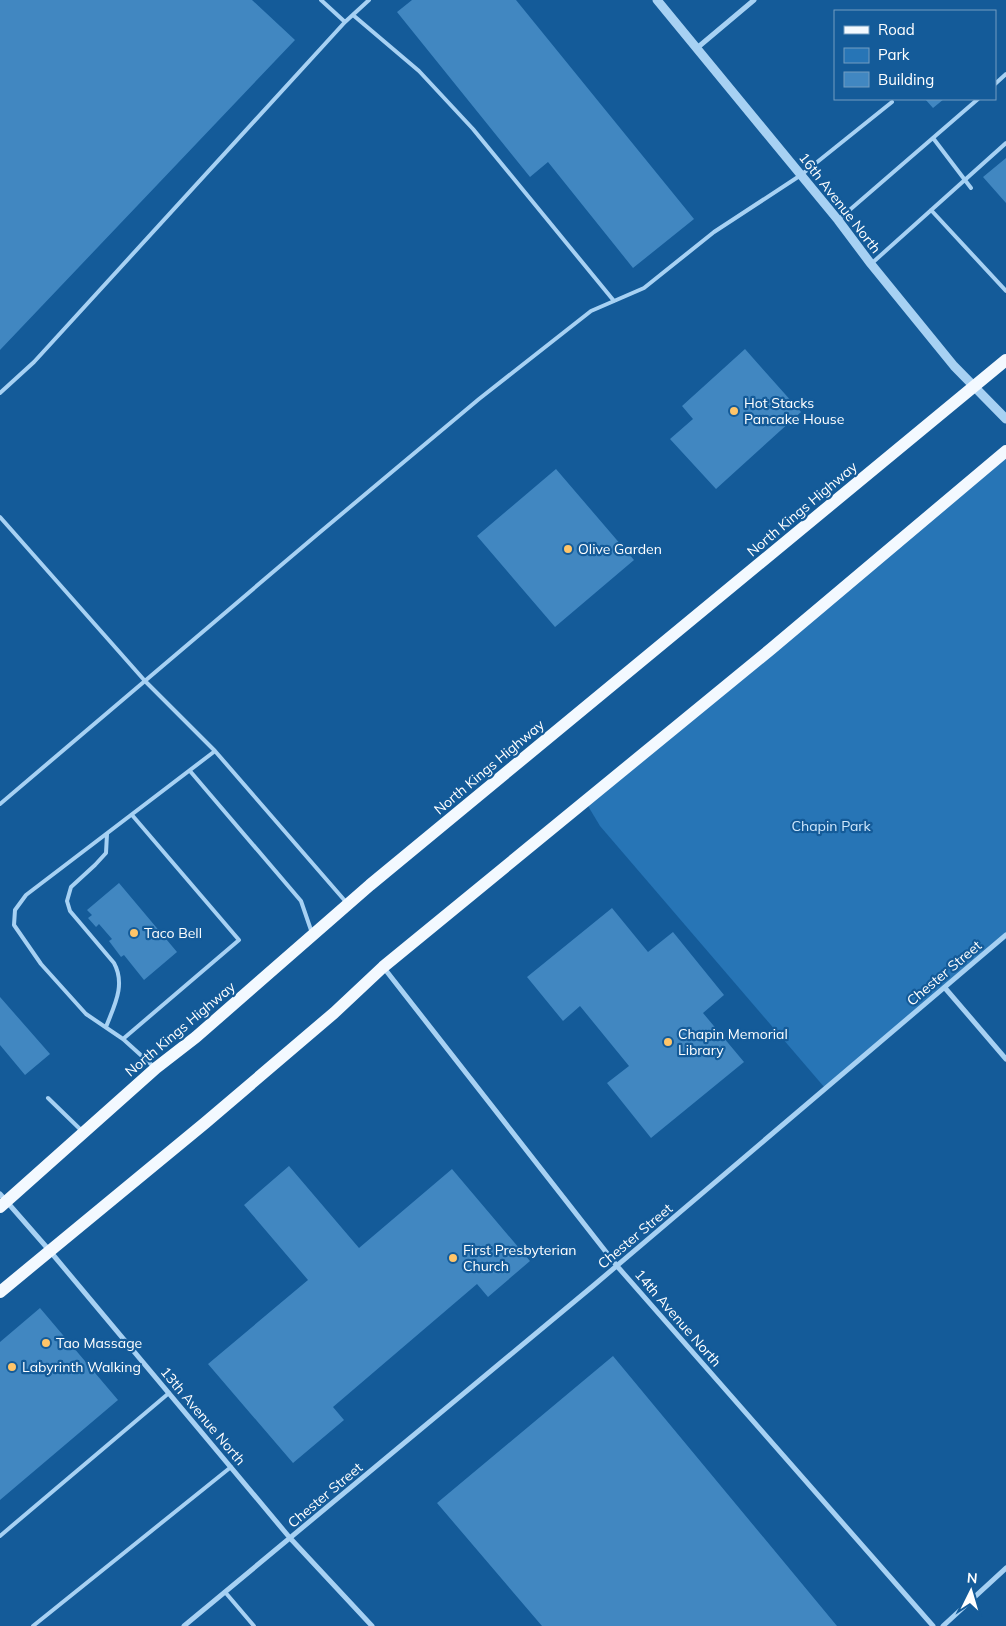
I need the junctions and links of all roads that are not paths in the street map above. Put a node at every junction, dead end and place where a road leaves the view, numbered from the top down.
1 (321, 0) edge
2 (368, 0) edge
3 (657, 0) edge
4 (754, 0) edge
5 (353, 15) junction
6 (346, 22) junction
7 (697, 48) junction
8 (1006, 74) edge
9 (996, 83) edge
10 (977, 100) edge
11 (892, 102) dead end
12 (933, 138) junction
13 (1006, 143) edge
14 (801, 175) junction
15 (964, 180) junction
16 (971, 188) dead end
17 (932, 210) junction
18 (838, 220) junction
19 (871, 264) junction
20 (1006, 291) edge
21 (614, 300) junction
22 (1006, 360) edge
23 (974, 386) junction
24 (0, 393) edge
25 (1006, 419) edge
26 (1006, 451) edge
27 (0, 517) edge
28 (145, 680) junction
29 (215, 751) junction
30 (190, 771) junction
31 (0, 804) edge
32 (132, 815) junction
33 (107, 834) junction
34 (348, 904) junction
35 (313, 935) junction
36 (1006, 935) edge
37 (383, 967) junction
38 (945, 988) junction
39 (106, 1027) junction
40 (123, 1039) junction
41 (1006, 1059) edge
42 (156, 1068) junction
43 (48, 1098) dead end
44 (84, 1133) junction
45 (2, 1201) edge
46 (49, 1250) junction
47 (617, 1266) junction
48 (0, 1292) edge
49 (169, 1393) junction
50 (231, 1468) junction
51 (0, 1536) edge
52 (290, 1538) junction
53 (1006, 1568) edge
54 (226, 1592) junction
55 (33, 1626) edge
56 (184, 1626) edge
57 (254, 1626) edge
58 (372, 1626) edge
59 (932, 1626) edge
60 (943, 1626) edge

1 - 6 lane
2 - 5 lane
3 - 7 street, 16th Avenue North
4 - 7 street
5 - 6 lane
5 - 21 lane
6 - 24 lane
7 - 14 street, 16th Avenue North
8 - 9 lane
10 - 12 lane
11 - 14 lane
12 - 15 lane
12 - 18 lane
13 - 15 lane
14 - 18 street, 16th Avenue North
14 - 21 lane
15 - 16 lane
15 - 17 lane
17 - 19 lane
17 - 20 lane
18 - 19 street, 16th Avenue North
19 - 23 street, 16th Avenue North
21 - 28 lane
22 - 23 main road, North Kings Highway
23 - 25 street, 16th Avenue North
23 - 34 main road, North Kings Highway
26 - 37 main road
27 - 28 lane
28 - 29 lane
28 - 31 lane
29 - 30 lane
29 - 34 lane
30 - 32 lane
30 - 35 lane
32 - 33 lane
32 - 40 lane
33 - 39 lane
33 - 39 lane
34 - 35 main road, North Kings Highway
35 - 42 main road, North Kings Highway
36 - 38 street, Chester Street
37 - 46 main road
37 - 47 street, 14th Avenue North
38 - 41 street
38 - 47 street, Chester Street
39 - 40 lane
40 - 42 lane
42 - 44 main road, North Kings Highway
43 - 44 lane
44 - 45 main road, North Kings Highway
45 - 46 street, 13th Avenue North
46 - 48 main road
46 - 49 street, 13th Avenue North
47 - 52 street, Chester Street
47 - 59 street, 14th Avenue North
49 - 50 street, 13th Avenue North
49 - 51 lane
50 - 52 street, 13th Avenue North
50 - 55 lane
52 - 54 street, Chester Street
52 - 58 street, 13th Avenue North
53 - 60 street
54 - 56 street, Chester Street
54 - 57 lane

